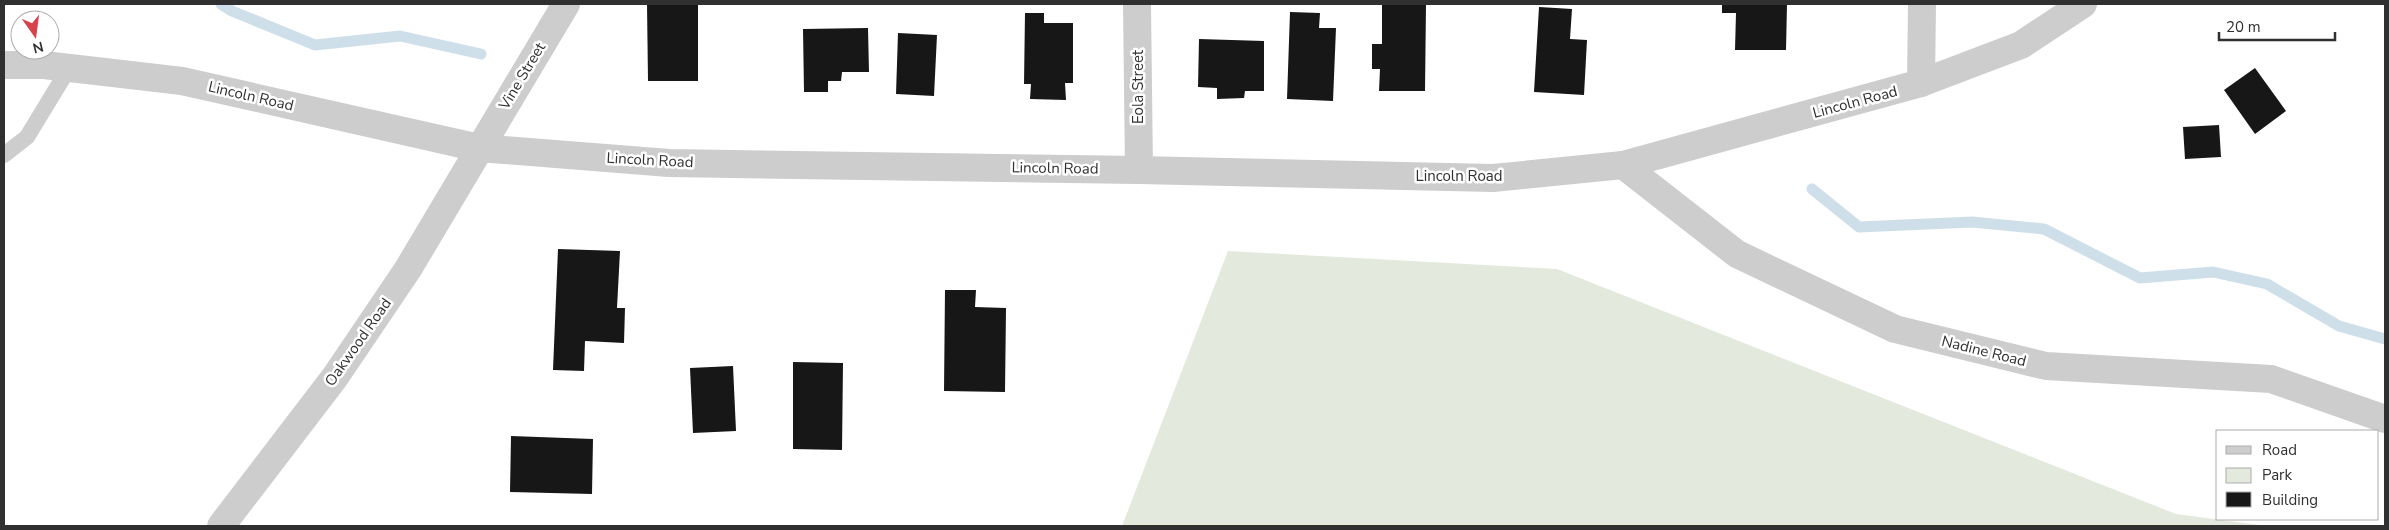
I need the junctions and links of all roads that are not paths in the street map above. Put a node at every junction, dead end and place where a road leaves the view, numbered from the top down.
1 (566, 4) edge
2 (1137, 4) edge
3 (1922, 4) edge
4 (2083, 4) edge
5 (4, 65) edge
6 (69, 68) junction
7 (1921, 83) junction
8 (479, 148) junction
9 (4, 155) edge
10 (1624, 165) junction
11 (1139, 170) junction
12 (2385, 419) edge
13 (221, 526) edge

1 - 8 street, Vine Street
2 - 11 street, Eola Street
3 - 7 street
4 - 7 street, Lincoln Road
5 - 6 street, Lincoln Road
6 - 8 street, Lincoln Road
6 - 9 lane
7 - 10 street, Lincoln Road
8 - 11 street, Lincoln Road
8 - 13 street, Oakwood Road
10 - 11 street, Lincoln Road
10 - 12 street, Nadine Road

